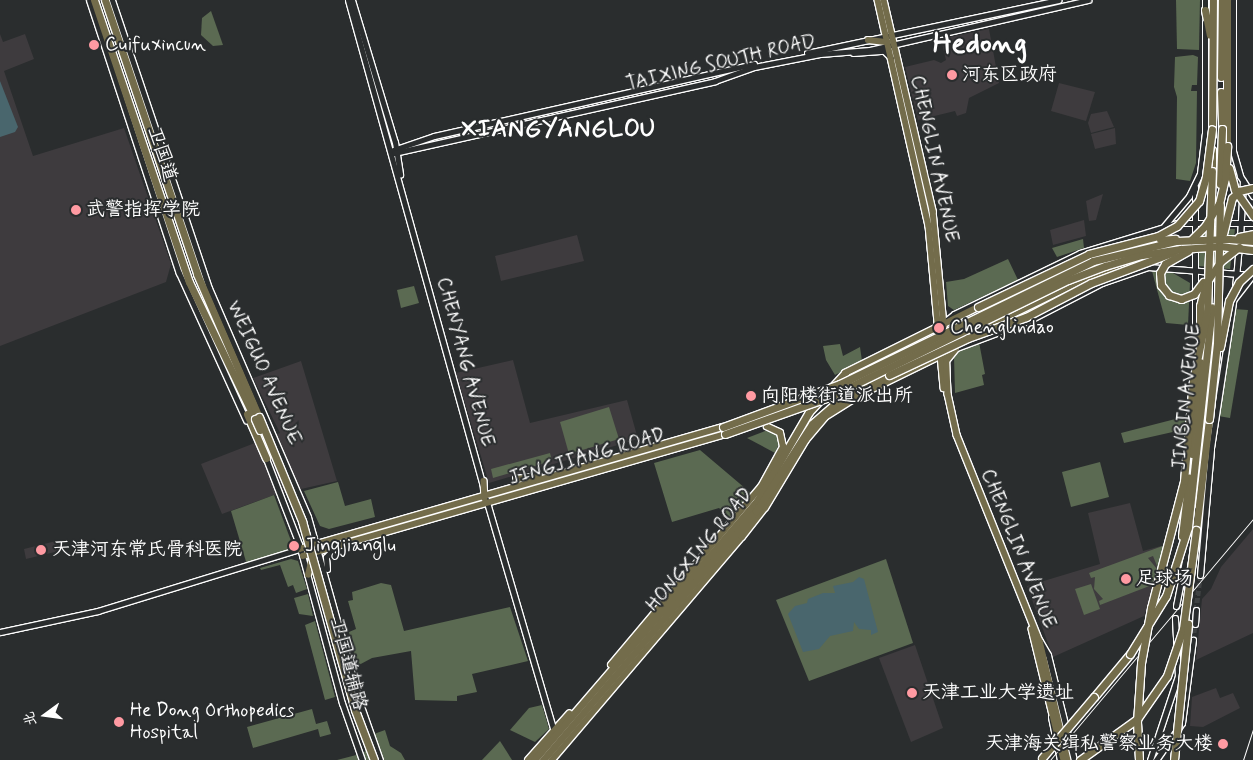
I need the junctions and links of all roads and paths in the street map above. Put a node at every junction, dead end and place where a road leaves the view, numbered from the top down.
1 (89, 0) edge
2 (94, 0) edge
3 (104, 0) edge
4 (112, 0) edge
5 (348, 0) edge
6 (352, 0) edge
7 (878, 0) edge
8 (884, 0) edge
9 (1058, 0) edge
10 (1088, 0) edge
11 (1205, 0) edge
12 (1213, 0) edge
13 (1222, 0) edge
14 (1227, 0) edge
15 (1233, 0) edge
16 (1205, 10) junction
17 (868, 40) joint
18 (890, 41) junction
19 (1214, 47) junction
20 (853, 52) junction
21 (895, 60) junction
22 (1212, 129) junction
23 (1227, 146) junction
24 (411, 150) junction
25 (395, 152) junction
26 (397, 164) junction
27 (1212, 171) junction
28 (1243, 181) junction
29 (151, 182) junction
30 (1195, 187) junction
31 (1253, 188) edge
32 (1253, 196) edge
33 (1253, 216) edge
34 (177, 221) junction
35 (1195, 222) junction
36 (1253, 223) edge
37 (1241, 224) junction
38 (1161, 228) junction
39 (188, 232) junction
40 (1253, 234) edge
41 (1229, 238) junction
42 (1188, 240) junction
43 (1253, 241) edge
44 (1134, 243) junction
45 (1109, 250) junction
46 (1253, 250) edge
47 (1162, 251) junction
48 (1080, 253) junction
49 (1209, 258) junction
50 (1219, 264) junction
51 (1237, 267) junction
52 (1253, 269) edge
53 (1194, 270) junction
54 (1229, 274) junction
55 (1236, 274) junction
56 (1253, 275) edge
57 (1019, 295) junction
58 (1208, 298) junction
59 (1233, 302) junction
60 (978, 307) joint
61 (943, 323) junction
62 (936, 327) junction
63 (945, 342) junction
64 (956, 348) junction
65 (946, 353) junction
66 (1209, 353) junction
67 (939, 356) junction
68 (926, 362) junction
69 (943, 366) junction
70 (888, 372) junction
71 (845, 373) joint
72 (244, 391) junction
73 (257, 418) junction
74 (1209, 419) junction
75 (767, 427) dead end
76 (724, 430) junction
77 (279, 446) junction
78 (266, 458) junction
79 (551, 476) junction
80 (516, 479) dead end
81 (483, 481) junction
82 (757, 492) junction
83 (486, 494) junction
84 (768, 497) junction
85 (476, 498) junction
86 (757, 501) junction
87 (488, 502) junction
88 (479, 505) junction
89 (308, 517) junction
90 (291, 524) junction
91 (1194, 531) junction
92 (336, 547) junction
93 (300, 549) junction
94 (317, 549) junction
95 (302, 556) junction
96 (308, 575) junction
97 (1200, 575) tunnel mouth
98 (1173, 576) junction
99 (331, 594) junction
100 (1176, 606) dead end
101 (1196, 610) tunnel mouth
102 (1175, 618) dead end
103 (1195, 624) tunnel mouth
104 (0, 633) edge
105 (1034, 634) junction
106 (1193, 640) tunnel mouth
107 (1040, 641) junction
108 (350, 662) junction
109 (333, 667) junction
110 (567, 724) junction
111 (368, 729) junction
112 (570, 734) junction
113 (353, 735) junction
114 (559, 738) junction
115 (1042, 759) edge
116 (362, 760) edge
117 (368, 760) edge
118 (374, 760) edge
119 (380, 760) edge
120 (528, 760) edge
121 (534, 760) edge
122 (543, 760) edge
123 (552, 760) edge
124 (1062, 760) edge
125 (1068, 760) edge
126 (1074, 760) edge
127 (1080, 760) edge
128 (1139, 760) edge
129 (1150, 760) edge
130 (1156, 760) edge
131 (1174, 760) edge

1 - 29 main road, WEIGUO AVENUE
2 - 29 highway, 卫国道
3 - 34 highway, 卫国道
4 - 39 main road, WEIGUO AVENUE
5 - 25 main road, CHENYANG AVENUE
6 - 25 main road, CHENYANG AVENUE
7 - 18 main road, CHENGLIN AVENUE
8 - 18 main road, CHENGLIN AVENUE
9 - 18 main road
10 - 18 main road
11 - 16 main road
12 - 19 highway
13 - 50 highway, JINBIN AVENUE, bridge
14 - 23 highway
15 - 28 main road
16 - 19 highway
16 - 30 main road
17 - 18 main road
17 - 25 main road, TAIXING SOUTH ROAD
18 - 20 main road
18 - 21 main road, CHENGLIN AVENUE
19 - 22 highway
20 - 21 main road
20 - 24 main road, TAIXING SOUTH ROAD
21 - 61 main road, CHENGLIN AVENUE
21 - 62 main road, CHENGLIN AVENUE
22 - 27 highway, JINBIN AVENUE, bridge
22 - 44 highway, bridge
23 - 33 highway, bridge
23 - 70 highway, bridge
24 - 25 main road, TAIXING SOUTH ROAD
24 - 26 main road
25 - 26 main road, CHENYANG AVENUE
26 - 81 main road, CHENYANG AVENUE
27 - 49 highway, bridge
27 - 66 highway, JINBIN AVENUE, bridge
28 - 32 main road
28 - 37 main road
29 - 72 highway, 卫国道
29 - 78 main road, WEIGUO AVENUE
30 - 35 main road
30 - 38 main road
31 - 50 highway, bridge
34 - 39 main road
34 - 72 highway, 卫国道
35 - 37 main road
35 - 38 main road
35 - 53 main road
36 - 37 main road
37 - 51 main road
38 - 48 main road
39 - 77 main road, WEIGUO AVENUE
40 - 41 highway, bridge
41 - 42 highway, bridge
41 - 43 highway, bridge
42 - 44 main road, bridge
42 - 57 highway, JINGJIANG ROAD, bridge
43 - 98 highway, bridge
44 - 45 highway, bridge
45 - 57 highway, bridge
45 - 60 highway, bridge
46 - 47 highway, bridge
46 - 49 highway, bridge
47 - 63 main road, bridge
47 - 70 highway, JINGJIANG ROAD, bridge
48 - 61 main road
48 - 63 main road
49 - 58 highway, bridge
50 - 74 highway, JINBIN AVENUE, bridge
51 - 54 main road
51 - 55 main road
52 - 74 highway, bridge
53 - 54 main road
53 - 64 main road
53 - 91 main road
54 - 55 main road
55 - 56 main road
55 - 59 main road
56 - 59 main road
57 - 76 highway, JINGJIANG ROAD, bridge
58 - 66 highway
58 - 128 highway, bridge
59 - 97 main road
60 - 61 main road
61 - 62 main road
61 - 63 main road, CHENGLIN AVENUE
62 - 67 main road, CHENGLIN AVENUE
62 - 71 main road
63 - 65 main road, CHENGLIN AVENUE
63 - 67 main road
64 - 65 main road
64 - 69 main road
65 - 67 main road
65 - 69 main road, CHENGLIN AVENUE
66 - 98 highway, JINBIN AVENUE, bridge
67 - 68 main road
67 - 69 main road, CHENGLIN AVENUE
68 - 69 main road
68 - 84 main road
69 - 105 main road, CHENGLIN AVENUE
69 - 107 main road, CHENGLIN AVENUE
70 - 76 highway, JINGJIANG ROAD, bridge
70 - 84 highway, HONGXING ROAD
71 - 86 highway, HONGXING ROAD
72 - 73 highway, 卫国道
72 - 77 main road
72 - 78 highway
73 - 117 highway, WEIGUO AVENUE, bridge
73 - 118 highway, WEIGUO AVENUE, bridge
74 - 91 highway, JINBIN AVENUE
75 - 82 main road
76 - 79 main road, JINGJIANG ROAD
76 - 87 main road, JINGJIANG ROAD
77 - 89 main road, WEIGUO AVENUE
78 - 90 main road, WEIGUO AVENUE
79 - 80 main road
79 - 83 main road, JINGJIANG ROAD
81 - 83 main road
81 - 85 main road
82 - 86 highway
82 - 110 main road
83 - 85 main road, JINGJIANG ROAD
83 - 87 main road
83 - 88 main road
84 - 110 highway, HONGXING ROAD
84 - 112 main road
85 - 94 main road, JINGJIANG ROAD
86 - 110 highway, HONGXING ROAD
87 - 88 main road, JINGJIANG ROAD
87 - 110 main road
87 - 114 main road
88 - 92 main road, JINGJIANG ROAD
89 - 90 main road
89 - 94 main road, WEIGUO AVENUE
90 - 93 main road, WEIGUO AVENUE
91 - 100 main road, JINBIN AVENUE
91 - 127 highway, bridge
91 - 131 highway, bridge
92 - 94 main road, JINGJIANG ROAD
92 - 99 main road
93 - 94 main road, JINGJIANG ROAD
93 - 95 main road, WEIGUO AVENUE
93 - 104 main road, JINGJIANG ROAD
94 - 95 main road, JINGJIANG ROAD
94 - 96 main road
94 - 99 main road, WEIGUO AVENUE
95 - 96 main road, WEIGUO AVENUE
95 - 104 main road, JINGJIANG ROAD
96 - 109 main road, 卫国道辅路
98 - 115 highway, JINBIN AVENUE, bridge
99 - 108 main road, WEIGUO AVENUE
101 - 103 main road
102 - 129 main road
105 - 124 main road
105 - 124 main road, CHENGLIN AVENUE
106 - 130 main road
107 - 125 main road, CHENGLIN AVENUE
107 - 126 main road
108 - 109 main road
108 - 111 main road, WEIGUO AVENUE
109 - 113 main road, 卫国道辅路
110 - 112 highway, HONGXING ROAD
110 - 114 highway, HONGXING ROAD
111 - 113 main road
111 - 119 main road, WEIGUO AVENUE
112 - 114 highway, HONGXING ROAD
113 - 116 main road, 卫国道辅路
114 - 120 main road
114 - 121 highway, HONGXING ROAD
114 - 122 highway, HONGXING ROAD
114 - 123 main road

